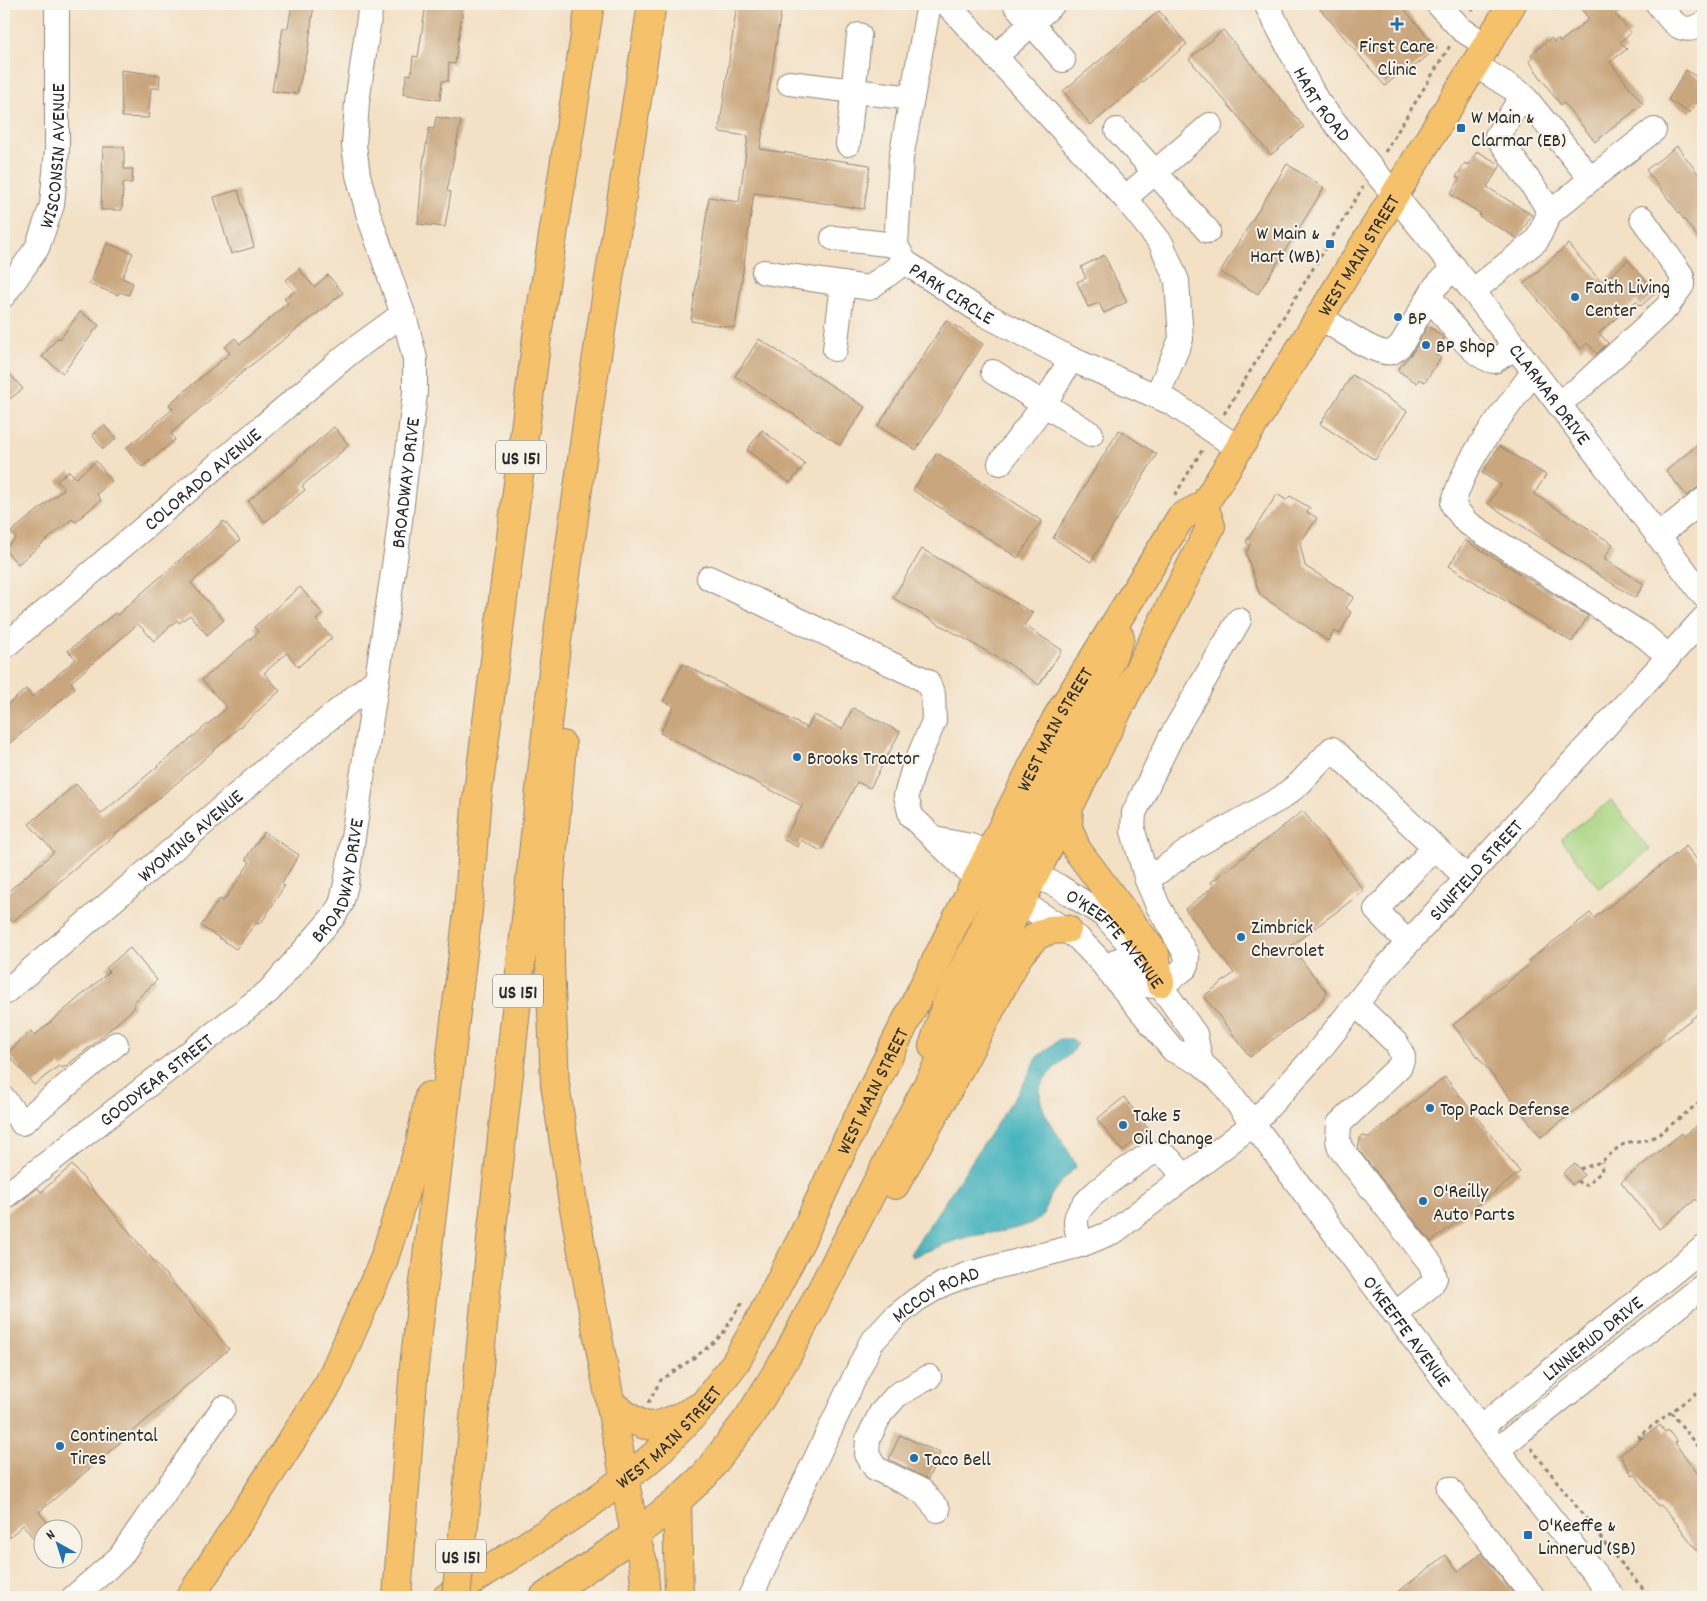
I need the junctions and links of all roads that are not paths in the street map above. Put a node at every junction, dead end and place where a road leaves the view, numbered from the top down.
1 (57, 4) edge
2 (370, 4) edge
3 (590, 4) edge
4 (652, 4) edge
5 (928, 4) edge
6 (946, 4) edge
7 (1016, 4) edge
8 (1053, 4) edge
9 (1266, 4) edge
10 (1438, 4) edge
11 (1512, 4) edge
12 (1658, 4) edge
13 (1030, 22) junction
14 (1703, 24) edge
15 (859, 35) dead end
16 (1480, 55) junction
17 (994, 57) junction
18 (1063, 60) dead end
19 (789, 83) dead end
20 (854, 91) junction
21 (1523, 95) junction
22 (912, 98) junction
23 (1210, 125) dead end
24 (1117, 130) dead end
25 (1654, 130) dead end
26 (848, 144) dead end
27 (1154, 173) junction
28 (1591, 179) junction
29 (1394, 193) junction
30 (1125, 198) junction
31 (1549, 214) junction
32 (1642, 218) dead end
33 (1208, 231) dead end
34 (833, 238) dead end
35 (901, 253) junction
36 (1454, 267) junction
37 (11, 270) edge
38 (764, 272) dead end
39 (843, 284) junction
40 (1473, 291) junction
41 (4, 295) edge
42 (1430, 297) junction
43 (403, 314) junction
44 (1318, 316) junction
45 (1516, 347) junction
46 (835, 349) dead end
47 (1071, 360) junction
48 (1534, 371) junction
49 (993, 372) dead end
50 (1157, 396) junction
51 (1558, 402) junction
52 (1044, 405) junction
53 (1091, 434) dead end
54 (1238, 448) junction
55 (1000, 463) dead end
56 (581, 467) junction
57 (1703, 500) edge
58 (1204, 505) junction
59 (1658, 536) junction
60 (709, 578) dead end
61 (1703, 595) edge
62 (1703, 619) edge
63 (1239, 620) dead end
64 (4, 647) edge
65 (1669, 657) junction
66 (377, 679) junction
67 (1069, 807) junction
68 (934, 839) junction
69 (1435, 847) junction
70 (1012, 865) junction
71 (1467, 878) junction
72 (1147, 880) junction
73 (986, 885) junction
74 (1020, 902) junction
75 (468, 912) junction
76 (1072, 934) junction
77 (1408, 943) junction
78 (302, 954) joint
79 (1160, 984) junction
80 (4, 993) edge
81 (1356, 1004) junction
82 (116, 1044) dead end
83 (1201, 1063) junction
84 (922, 1094) junction
85 (4, 1099) edge
86 (1252, 1124) junction
87 (1184, 1178) junction
88 (4, 1198) edge
89 (1081, 1245) junction
90 (1703, 1248) edge
91 (1703, 1286) edge
92 (818, 1296) junction
93 (1396, 1314) junction
94 (929, 1377) dead end
95 (612, 1404) junction
96 (703, 1405) junction
97 (223, 1408) dead end
98 (1480, 1428) junction
99 (1497, 1450) junction
100 (625, 1478) junction
101 (1450, 1489) dead end
102 (677, 1500) junction
103 (938, 1510) dead end
104 (635, 1535) junction
105 (213, 1562) junction
106 (397, 1589) edge
107 (74, 1597) edge
108 (190, 1597) edge
109 (202, 1597) edge
110 (447, 1597) edge
111 (456, 1597) edge
112 (544, 1597) edge
113 (646, 1597) edge
114 (679, 1597) edge
115 (750, 1597) edge
116 (1533, 1597) edge
117 (1613, 1597) edge

1 - 37 street, WISCONSIN AVENUE
2 - 43 street, BROADWAY DRIVE
3 - 75 main road, US 151
4 - 56 main road, US 151
5 - 22 street, PARK CIRCLE
6 - 17 street
7 - 13 street
8 - 13 street
9 - 29 street, HART ROAD
10 - 16 street
11 - 16 main road, WEST MAIN STREET
12 - 14 street
13 - 17 street
13 - 18 street
15 - 20 street
16 - 21 street
16 - 29 main road, WEST MAIN STREET
17 - 30 street
19 - 20 street
20 - 22 street
20 - 26 street
21 - 28 street
21 - 31 street
22 - 35 street, PARK CIRCLE
23 - 27 street
24 - 27 street
25 - 28 street
27 - 30 street
27 - 33 street
28 - 31 street
29 - 36 street, CLARMAR DRIVE
29 - 44 main road, WEST MAIN STREET
30 - 50 street
31 - 40 street
32 - 51 street
34 - 35 street
35 - 39 street
35 - 47 street, PARK CIRCLE
36 - 40 street, CLARMAR DRIVE
36 - 42 street
37 - 41 street, WISCONSIN AVENUE
38 - 39 street
39 - 46 street
40 - 45 street, CLARMAR DRIVE
42 - 44 street
42 - 45 street
43 - 64 street, COLORADO AVENUE
43 - 66 street, BROADWAY DRIVE
44 - 54 main road, WEST MAIN STREET
45 - 48 street, CLARMAR DRIVE
47 - 50 street, PARK CIRCLE
47 - 52 street
48 - 51 street, CLARMAR DRIVE
48 - 65 street
49 - 52 street
50 - 54 street, PARK CIRCLE
51 - 59 street, CLARMAR DRIVE
52 - 53 street
52 - 55 street
54 - 58 main road, WEST MAIN STREET
56 - 95 main road
56 - 111 main road, US 151, bridge
57 - 59 street
58 - 67 main road, WEST MAIN STREET
58 - 70 main road, WEST MAIN STREET
59 - 61 street, CLARMAR DRIVE
60 - 68 street, O'KEEFFE AVENUE
62 - 65 street, SUNFIELD STREET
63 - 72 street
65 - 71 street, SUNFIELD STREET
66 - 78 street, BROADWAY DRIVE
66 - 80 street, WYOMING AVENUE
67 - 70 main road, WEST MAIN STREET
67 - 79 main road
68 - 70 street, O'KEEFFE AVENUE
68 - 73 street, O'KEEFFE AVENUE
69 - 71 street
69 - 72 street
69 - 77 street
70 - 73 main road, WEST MAIN STREET
70 - 74 main road, WEST MAIN STREET
70 - 79 street, O'KEEFFE AVENUE
71 - 77 street, SUNFIELD STREET
72 - 79 street
73 - 74 street, O'KEEFFE AVENUE
73 - 84 main road
73 - 96 main road, WEST MAIN STREET
74 - 76 street, O'KEEFFE AVENUE
74 - 84 main road, WEST MAIN STREET
75 - 105 main road
75 - 106 main road, US 151
76 - 79 street
76 - 83 street, O'KEEFFE AVENUE
76 - 92 main road
77 - 81 street, SUNFIELD STREET
78 - 88 street, GOODYEAR STREET
79 - 83 street, O'KEEFFE AVENUE
81 - 86 street, SUNFIELD STREET
81 - 93 street
82 - 85 street
83 - 86 street, O'KEEFFE AVENUE
84 - 92 main road, WEST MAIN STREET
86 - 87 street, MCCOY ROAD
86 - 93 street, O'KEEFFE AVENUE
87 - 89 street, MCCOY ROAD
87 - 89 street
89 - 115 street, MCCOY ROAD
90 - 98 street, LINNERUD DRIVE
91 - 99 street, LINNERUD DRIVE
92 - 102 main road, WEST MAIN STREET
93 - 98 street, O'KEEFFE AVENUE
94 - 103 street
95 - 96 main road
95 - 100 main road
96 - 100 main road, WEST MAIN STREET
97 - 107 street
98 - 99 street, O'KEEFFE AVENUE
99 - 117 street, O'KEEFFE AVENUE
100 - 104 main road
100 - 110 main road, WEST MAIN STREET
101 - 116 street
102 - 104 main road, WEST MAIN STREET
102 - 114 main road
104 - 112 main road, WEST MAIN STREET
104 - 113 main road
105 - 108 main road
105 - 109 main road

